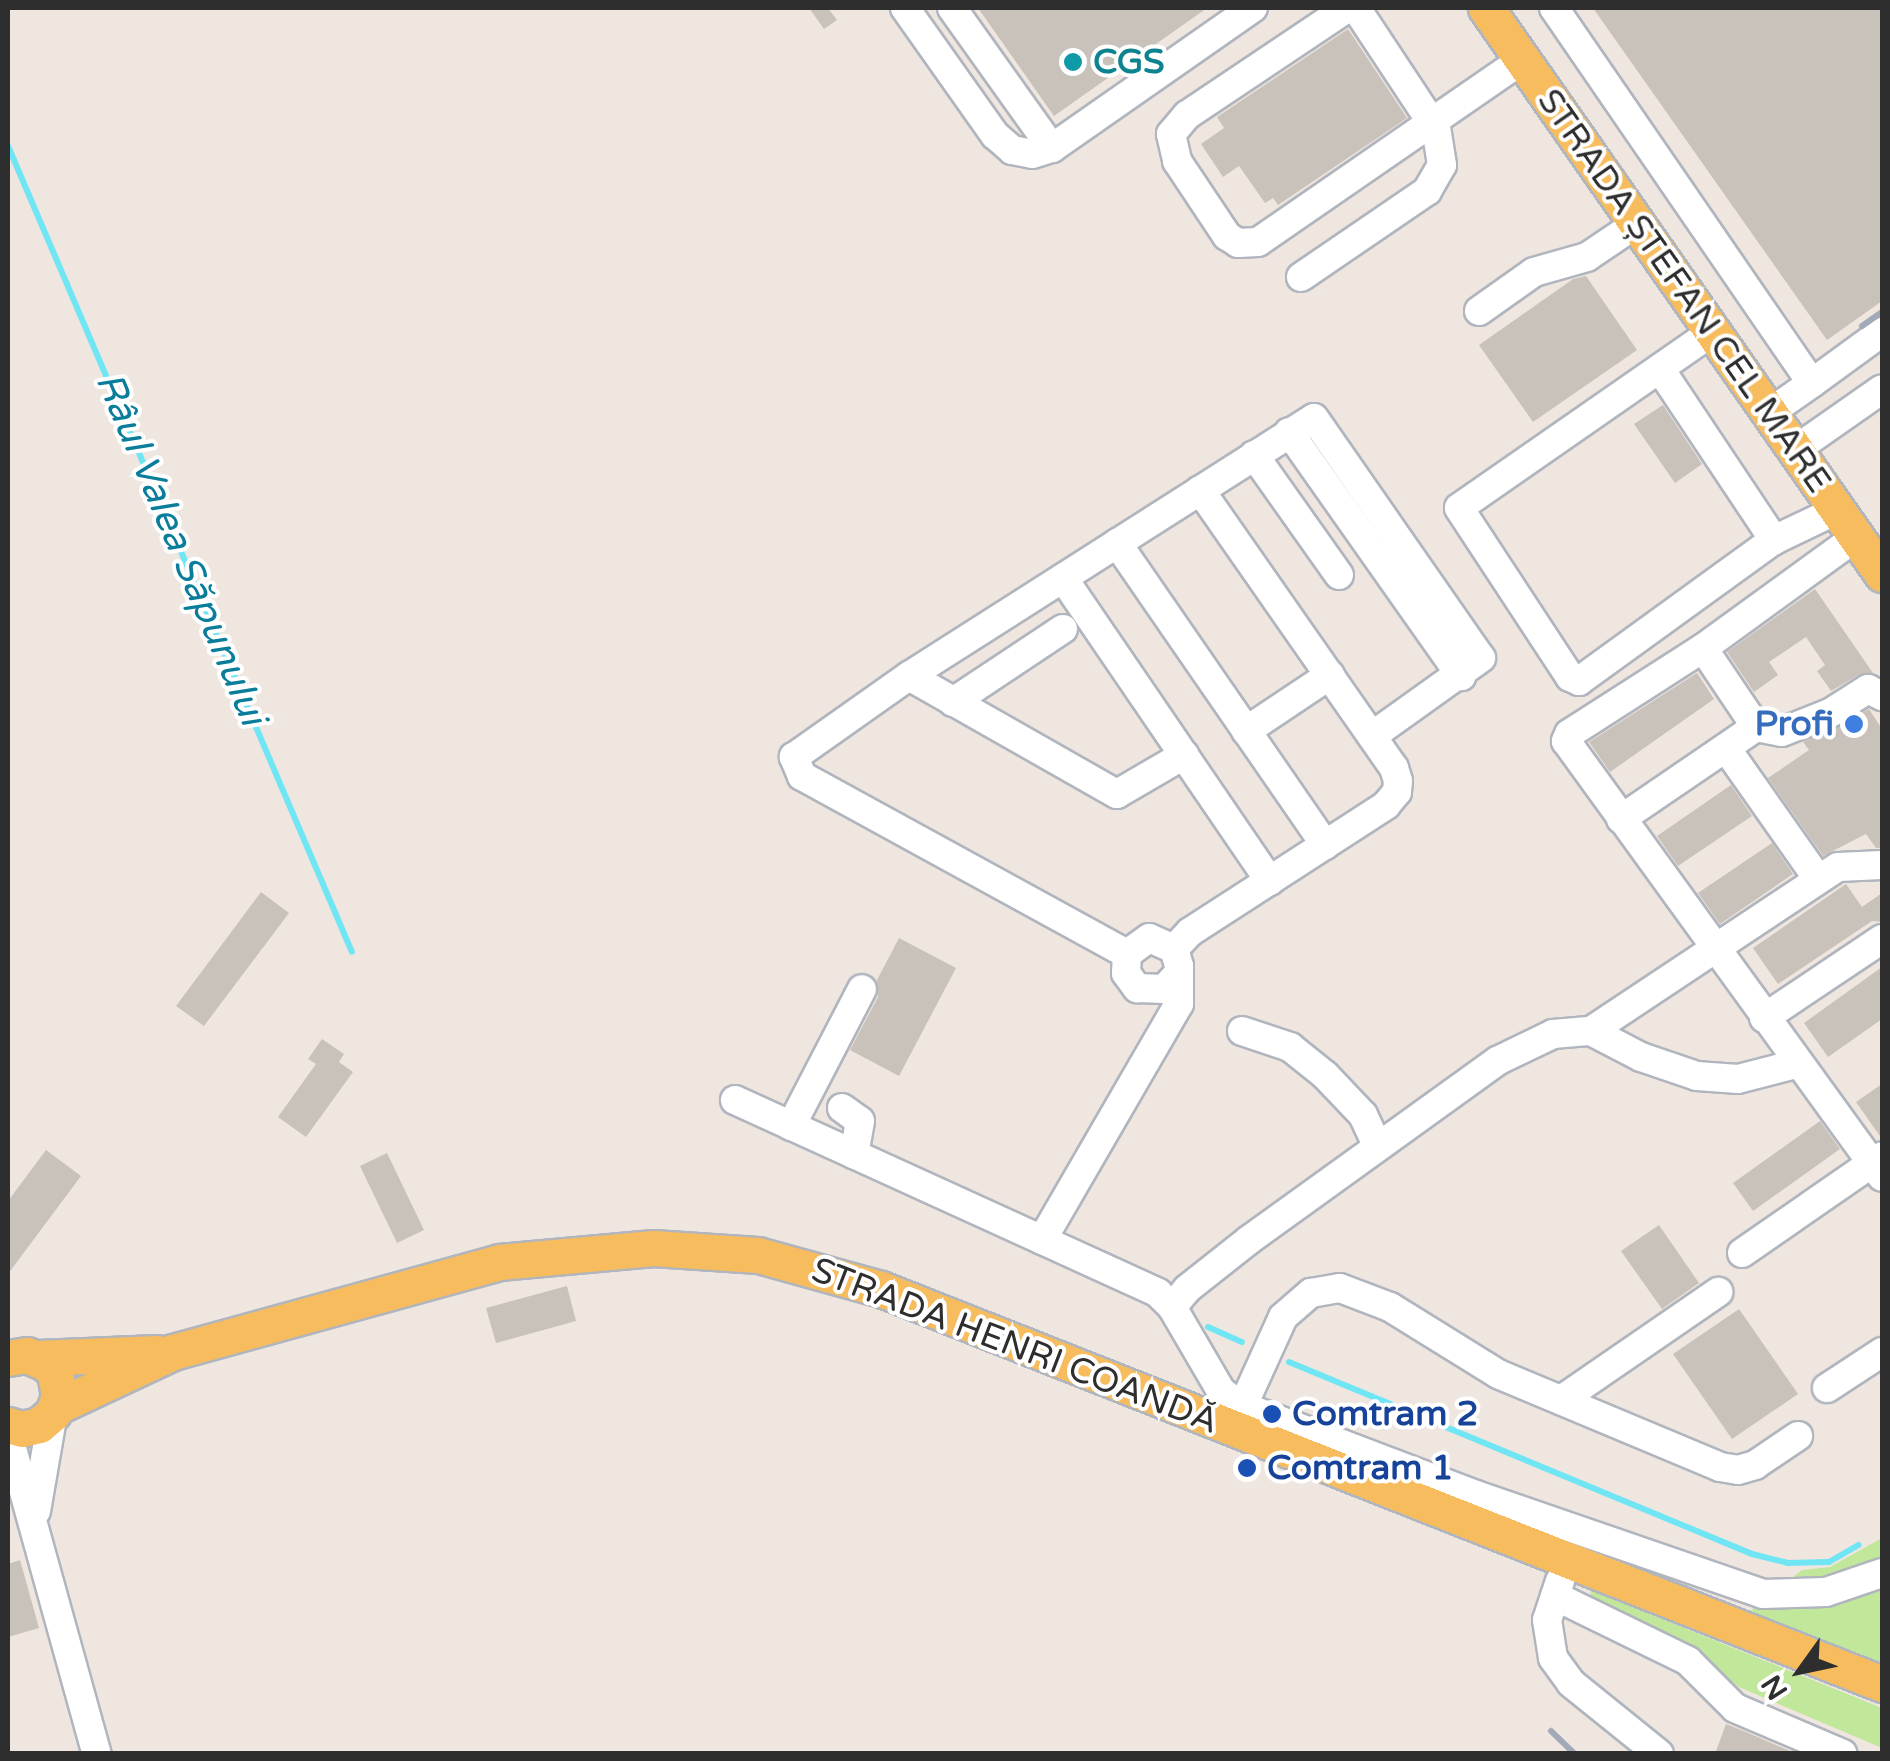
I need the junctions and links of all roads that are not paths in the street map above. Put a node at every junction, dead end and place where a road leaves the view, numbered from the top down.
1 (905, 8) edge
2 (952, 8) edge
3 (1253, 8) edge
4 (1347, 8) edge
5 (1356, 8) edge
6 (1486, 8) edge
7 (1554, 8) edge
8 (1522, 60) junction
9 (1432, 123) junction
10 (1052, 148) junction
11 (1636, 224) junction
12 (1301, 276) dead end
13 (1480, 311) dead end
14 (1712, 332) junction
15 (1882, 332) edge
16 (1660, 369) junction
17 (1812, 383) junction
18 (1882, 389) edge
19 (1769, 413) junction
20 (1795, 450) junction
21 (1254, 455) junction
22 (1200, 490) junction
23 (1847, 524) junction
24 (1774, 540) junction
25 (1117, 543) junction
26 (1882, 574) edge
27 (1338, 575) dead end
28 (1063, 578) junction
29 (1063, 629) dead end
30 (1703, 648) junction
31 (910, 676) junction
32 (1330, 676) junction
33 (1882, 696) edge
34 (953, 702) junction
35 (1756, 726) junction
36 (1246, 731) junction
37 (1372, 736) junction
38 (1726, 748) junction
39 (1184, 755) junction
40 (1621, 819) junction
41 (1325, 845) junction
42 (1882, 866) edge
43 (1818, 878) junction
44 (1270, 881) junction
45 (1882, 939) edge
46 (1713, 948) junction
47 (1127, 954) junction
48 (1176, 962) junction
49 (862, 989) dead end
50 (1764, 1018) junction
51 (1242, 1031) dead end
52 (1591, 1031) junction
53 (1796, 1064) junction
54 (735, 1100) dead end
55 (842, 1108) dead end
56 (790, 1126) junction
57 (1378, 1147) junction
58 (854, 1154) junction
59 (1878, 1166) edge
60 (1042, 1240) junction
61 (1742, 1253) dead end
62 (1718, 1292) dead end
63 (1172, 1307) junction
64 (173, 1352) junction
65 (1882, 1352) edge
66 (22, 1358) edge
67 (1826, 1388) dead end
68 (1561, 1400) junction
69 (54, 1410) junction
70 (1237, 1418) junction
71 (8, 1425) edge
72 (8, 1434) edge
73 (1798, 1436) dead end
74 (35, 1532) junction
75 (1568, 1559) junction
76 (1882, 1573) edge
77 (1554, 1596) junction
78 (1882, 1684) edge
79 (97, 1754) edge
80 (1658, 1754) edge
81 (1843, 1754) edge

1 - 10 street
2 - 10 street
3 - 10 street
4 - 9 street
5 - 9 street
6 - 8 main road, STRADA ȘTEFAN CEL MARE
7 - 17 street
8 - 9 street
8 - 11 main road, STRADA ȘTEFAN CEL MARE
9 - 12 street
11 - 13 street
11 - 14 main road, STRADA ȘTEFAN CEL MARE
14 - 16 street
14 - 19 main road, STRADA ȘTEFAN CEL MARE
15 - 17 street
16 - 24 street
16 - 24 street
17 - 19 street
18 - 20 street
19 - 20 main road, STRADA ȘTEFAN CEL MARE
20 - 23 main road, STRADA ȘTEFAN CEL MARE
21 - 22 street
21 - 27 street
21 - 37 street
22 - 25 street
22 - 32 street
23 - 24 street
23 - 26 main road, STRADA ȘTEFAN CEL MARE
23 - 30 street
25 - 28 street
25 - 36 street
28 - 31 street
28 - 39 street
29 - 34 street
30 - 35 street
30 - 40 street
31 - 34 street
31 - 47 street
32 - 36 street
32 - 37 street
33 - 35 street
34 - 39 street
35 - 38 street
36 - 41 street
37 - 41 street
38 - 40 street
38 - 43 street
39 - 44 street
40 - 46 street
41 - 44 street
42 - 43 street
43 - 46 street
44 - 48 street
45 - 50 street
46 - 50 street
46 - 52 street
47 - 48 street
47 - 48 street
48 - 60 street
49 - 56 street
50 - 53 street
51 - 57 street
52 - 53 street
52 - 57 street
53 - 59 street
54 - 56 street
55 - 58 street
56 - 58 street
57 - 63 street
58 - 60 street
59 - 61 street
60 - 63 street
62 - 68 street
63 - 70 street
64 - 66 main road, STRADA HENRI COANDĂ
64 - 69 main road, STRADA HENRI COANDĂ
64 - 70 main road, STRADA HENRI COANDĂ
65 - 67 street
66 - 69 main road
68 - 70 street
68 - 73 street
69 - 71 main road, STRADA HENRI COANDĂ
69 - 74 street
70 - 75 main road, STRADA HENRI COANDĂ
70 - 76 street
72 - 74 street
74 - 79 street
75 - 77 street
75 - 78 main road, STRADA HENRI COANDĂ
77 - 80 street
77 - 81 street

